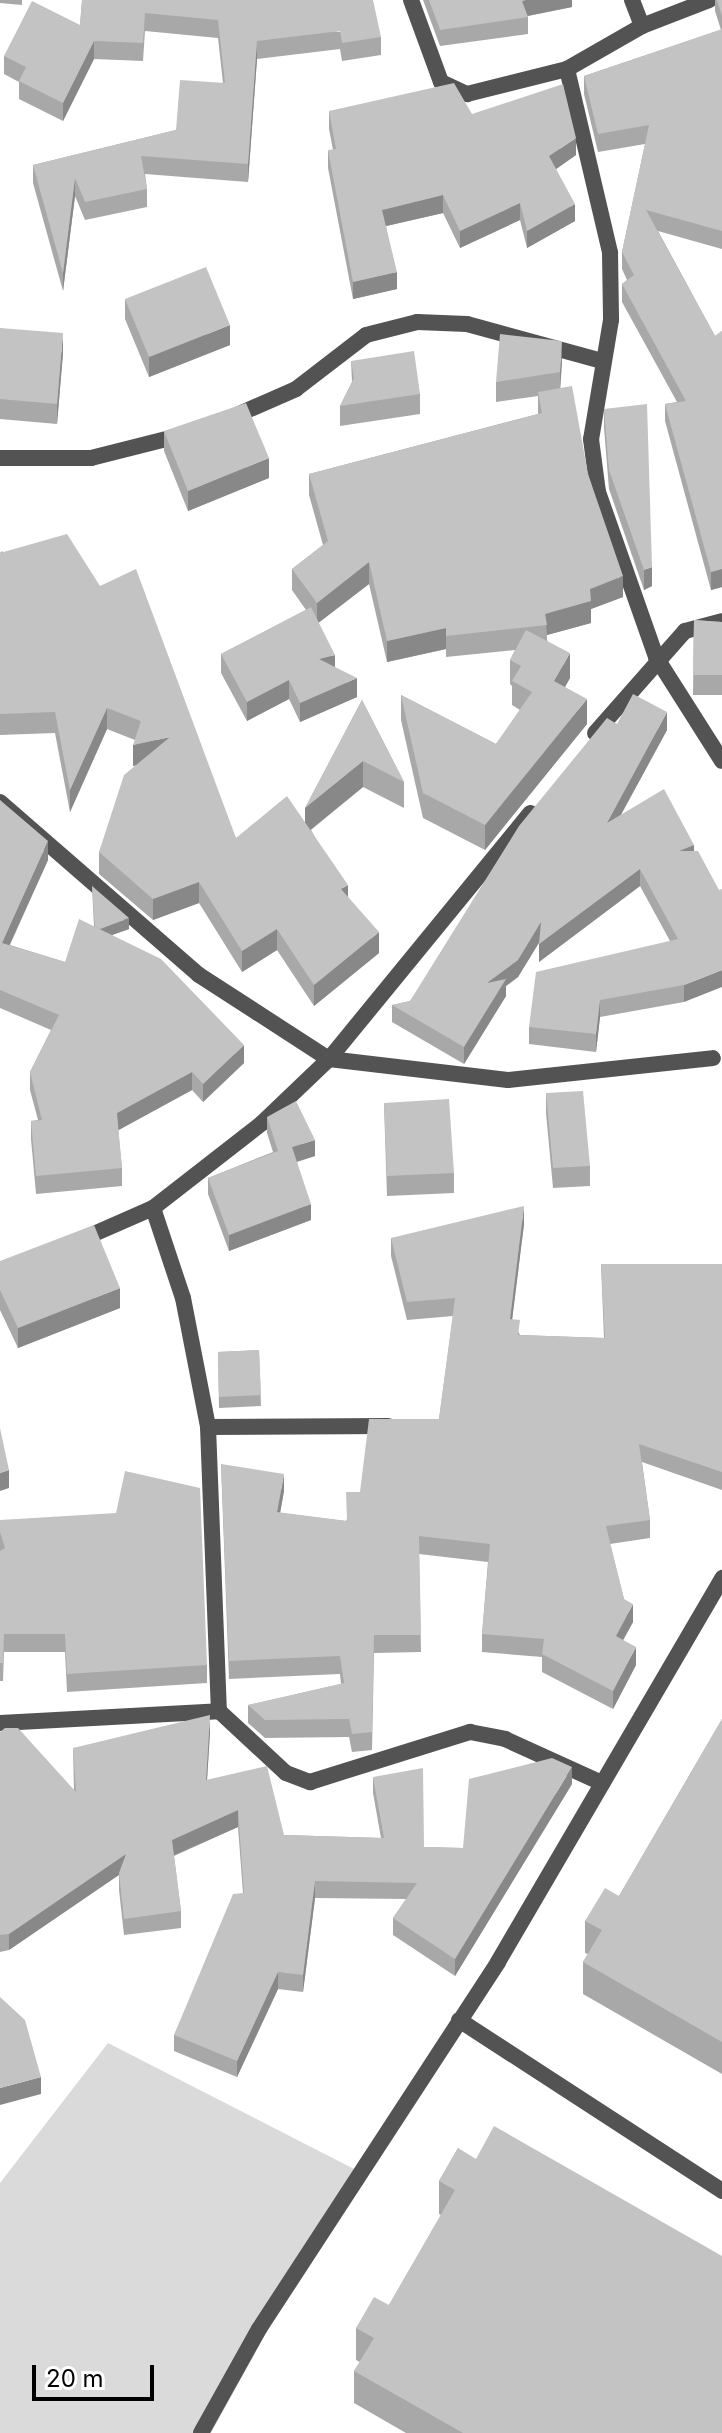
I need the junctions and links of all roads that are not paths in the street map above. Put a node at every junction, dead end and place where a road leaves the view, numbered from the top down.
1 (411, 0) edge
2 (632, 0) edge
3 (709, 0) edge
4 (642, 26) junction
5 (567, 69) junction
6 (602, 361) junction
7 (0, 458) edge
8 (722, 621) edge
9 (656, 657) junction
10 (586, 744) edge
11 (722, 761) edge
12 (546, 794) edge
13 (0, 802) edge
14 (713, 1058) dead end
15 (329, 1059) junction
16 (153, 1208) junction
17 (61, 1247) edge
18 (401, 1426) edge
19 (208, 1427) junction
20 (722, 1578) edge
21 (219, 1711) junction
22 (0, 1723) edge
23 (602, 1783) junction
24 (459, 2020) junction
25 (722, 2191) edge
26 (201, 2433) edge

1 - 5 street
2 - 4 street
3 - 4 street
4 - 5 street
5 - 6 street
6 - 7 street
6 - 9 street
8 - 9 street
9 - 10 street
9 - 11 street
12 - 15 street
13 - 15 street
14 - 15 street
15 - 16 street
16 - 17 street
16 - 19 street
18 - 19 street
19 - 21 street
20 - 23 street
21 - 22 street
21 - 23 street
23 - 24 street
24 - 25 street
24 - 26 street

